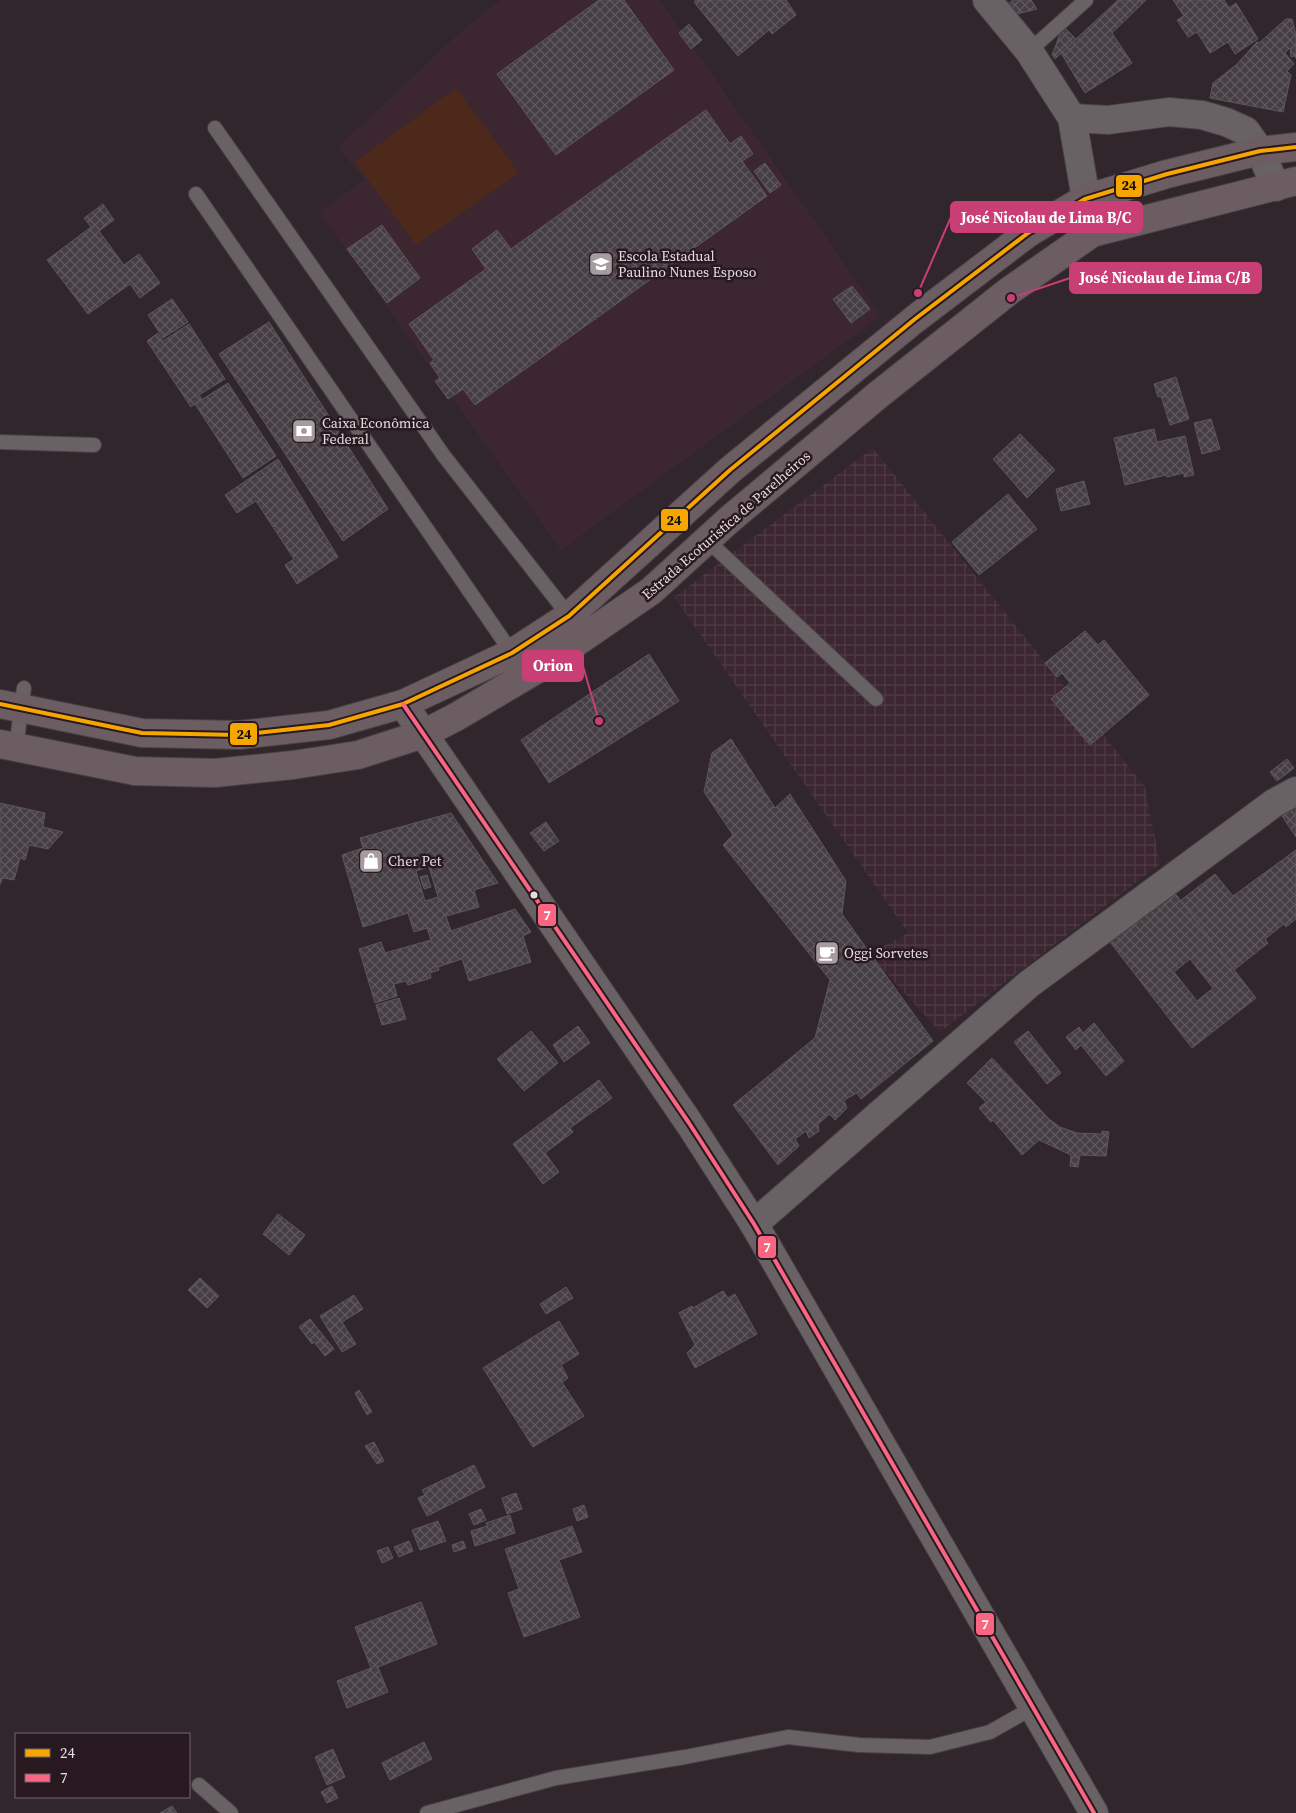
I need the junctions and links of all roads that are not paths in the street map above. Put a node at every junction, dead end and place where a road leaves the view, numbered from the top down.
1 (987, 0) edge
2 (1086, 0) edge
3 (1030, 51) junction
4 (1072, 118) junction
5 (215, 128) dead end
6 (1296, 147) edge
7 (1260, 151) junction
8 (1286, 184) edge
9 (196, 194) dead end
10 (1085, 198) junction
11 (1092, 233) junction
12 (0, 442) edge
13 (94, 445) dead end
14 (707, 540) junction
15 (569, 616) junction
16 (512, 653) junction
17 (876, 699) dead end
18 (15, 700) edge
19 (403, 704) junction
20 (423, 734) junction
21 (8, 746) edge
22 (1296, 791) edge
23 (754, 1224) junction
24 (1034, 1707) junction
25 (198, 1785) dead end
26 (231, 1813) edge
27 (427, 1813) edge
28 (1094, 1813) edge

1 - 3 main road
2 - 3 lane
3 - 4 main road
4 - 7 main road
4 - 10 main road
5 - 15 lane
6 - 7 main road
7 - 8 main road
7 - 10 main road
8 - 11 main road, Estrada Ecoturistica de Parelheiros
9 - 16 lane
10 - 11 main road
10 - 15 main road
11 - 14 main road, Estrada Ecoturistica de Parelheiros
12 - 13 lane
14 - 17 lane
14 - 20 main road, Estrada Ecoturistica de Parelheiros
15 - 16 main road
16 - 19 main road
18 - 19 main road
18 - 21 lane
19 - 20 main road
20 - 21 main road, Estrada Ecoturistica de Parelheiros
20 - 23 main road
22 - 23 main road
23 - 24 main road
24 - 27 lane
24 - 28 main road
25 - 26 lane

